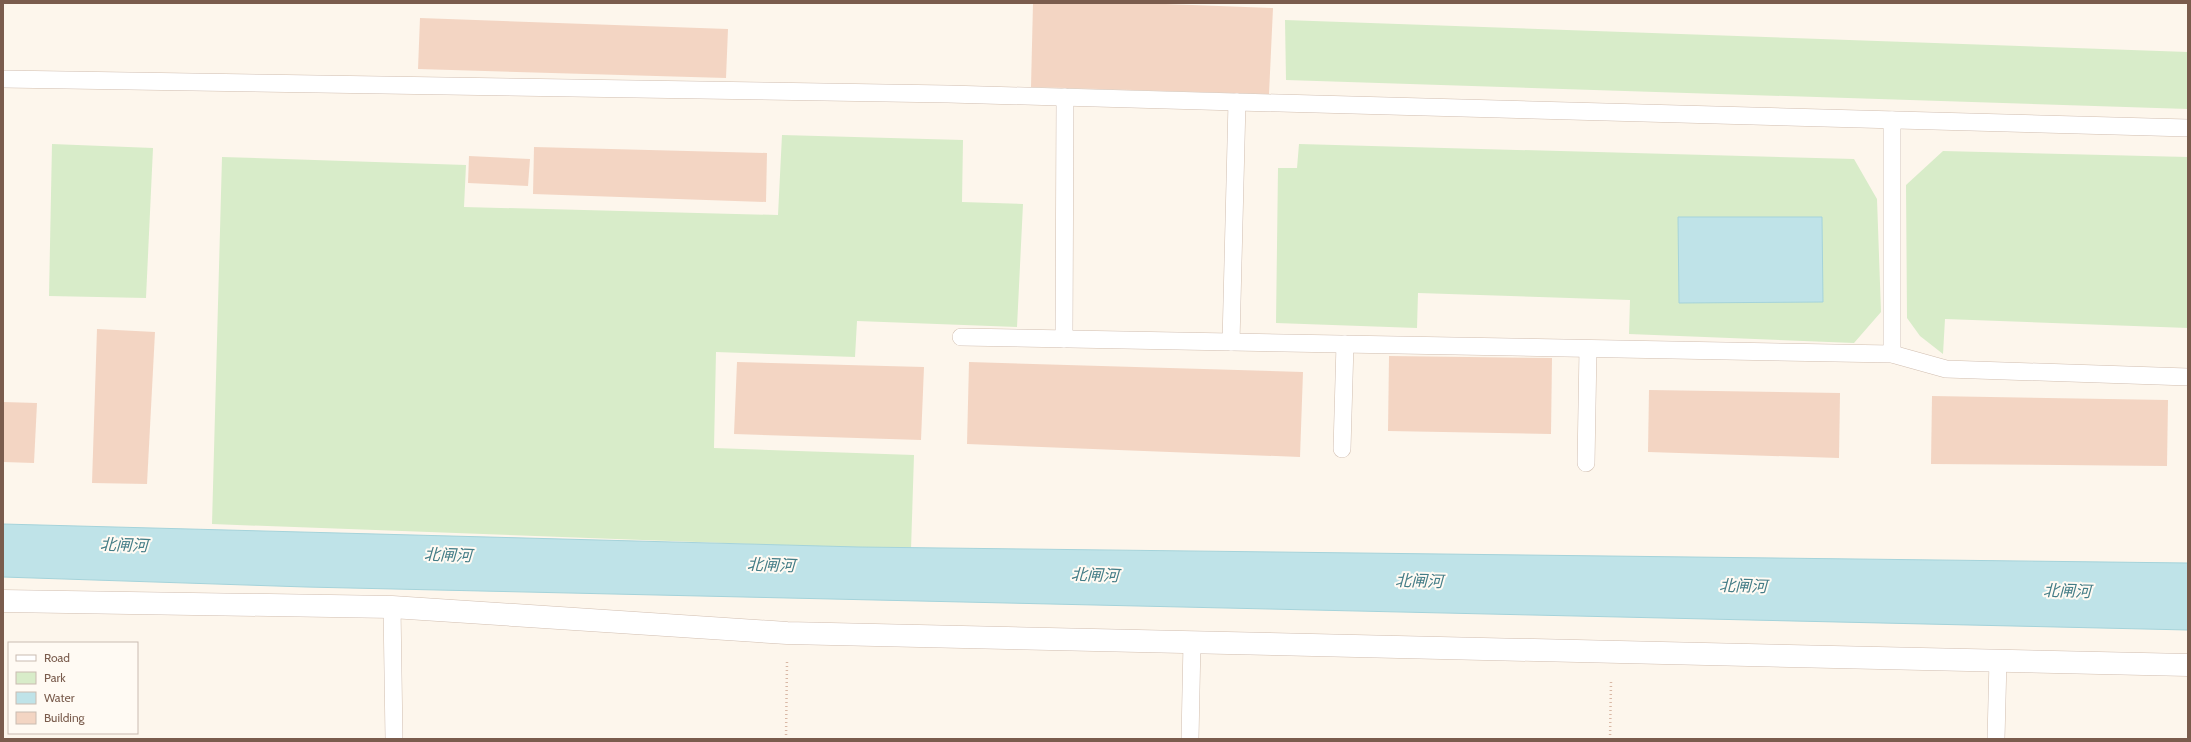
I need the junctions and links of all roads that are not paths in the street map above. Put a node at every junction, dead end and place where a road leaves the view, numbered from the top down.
1 (3, 79) edge
2 (1065, 97) junction
3 (1237, 102) junction
4 (1892, 120) junction
5 (2188, 128) edge
6 (961, 337) dead end
7 (1064, 339) junction
8 (1230, 342) junction
9 (1345, 344) junction
10 (1588, 349) junction
11 (1892, 354) junction
12 (2188, 377) edge
13 (1342, 449) dead end
14 (1586, 463) dead end
15 (3, 601) edge
16 (392, 607) junction
17 (1192, 642) junction
18 (1998, 660) junction
19 (2188, 664) edge
20 (394, 739) edge
21 (1190, 739) edge
22 (1996, 739) edge

1 - 2 lane
2 - 3 lane
2 - 7 lane
3 - 4 lane
3 - 8 lane
4 - 5 lane
4 - 11 lane
6 - 7 lane
7 - 8 lane
8 - 9 lane
9 - 10 lane
9 - 13 lane
10 - 11 lane
10 - 14 lane
11 - 12 lane
15 - 16 street
16 - 17 street
16 - 20 lane
17 - 18 street
17 - 21 lane
18 - 19 street
18 - 22 lane

